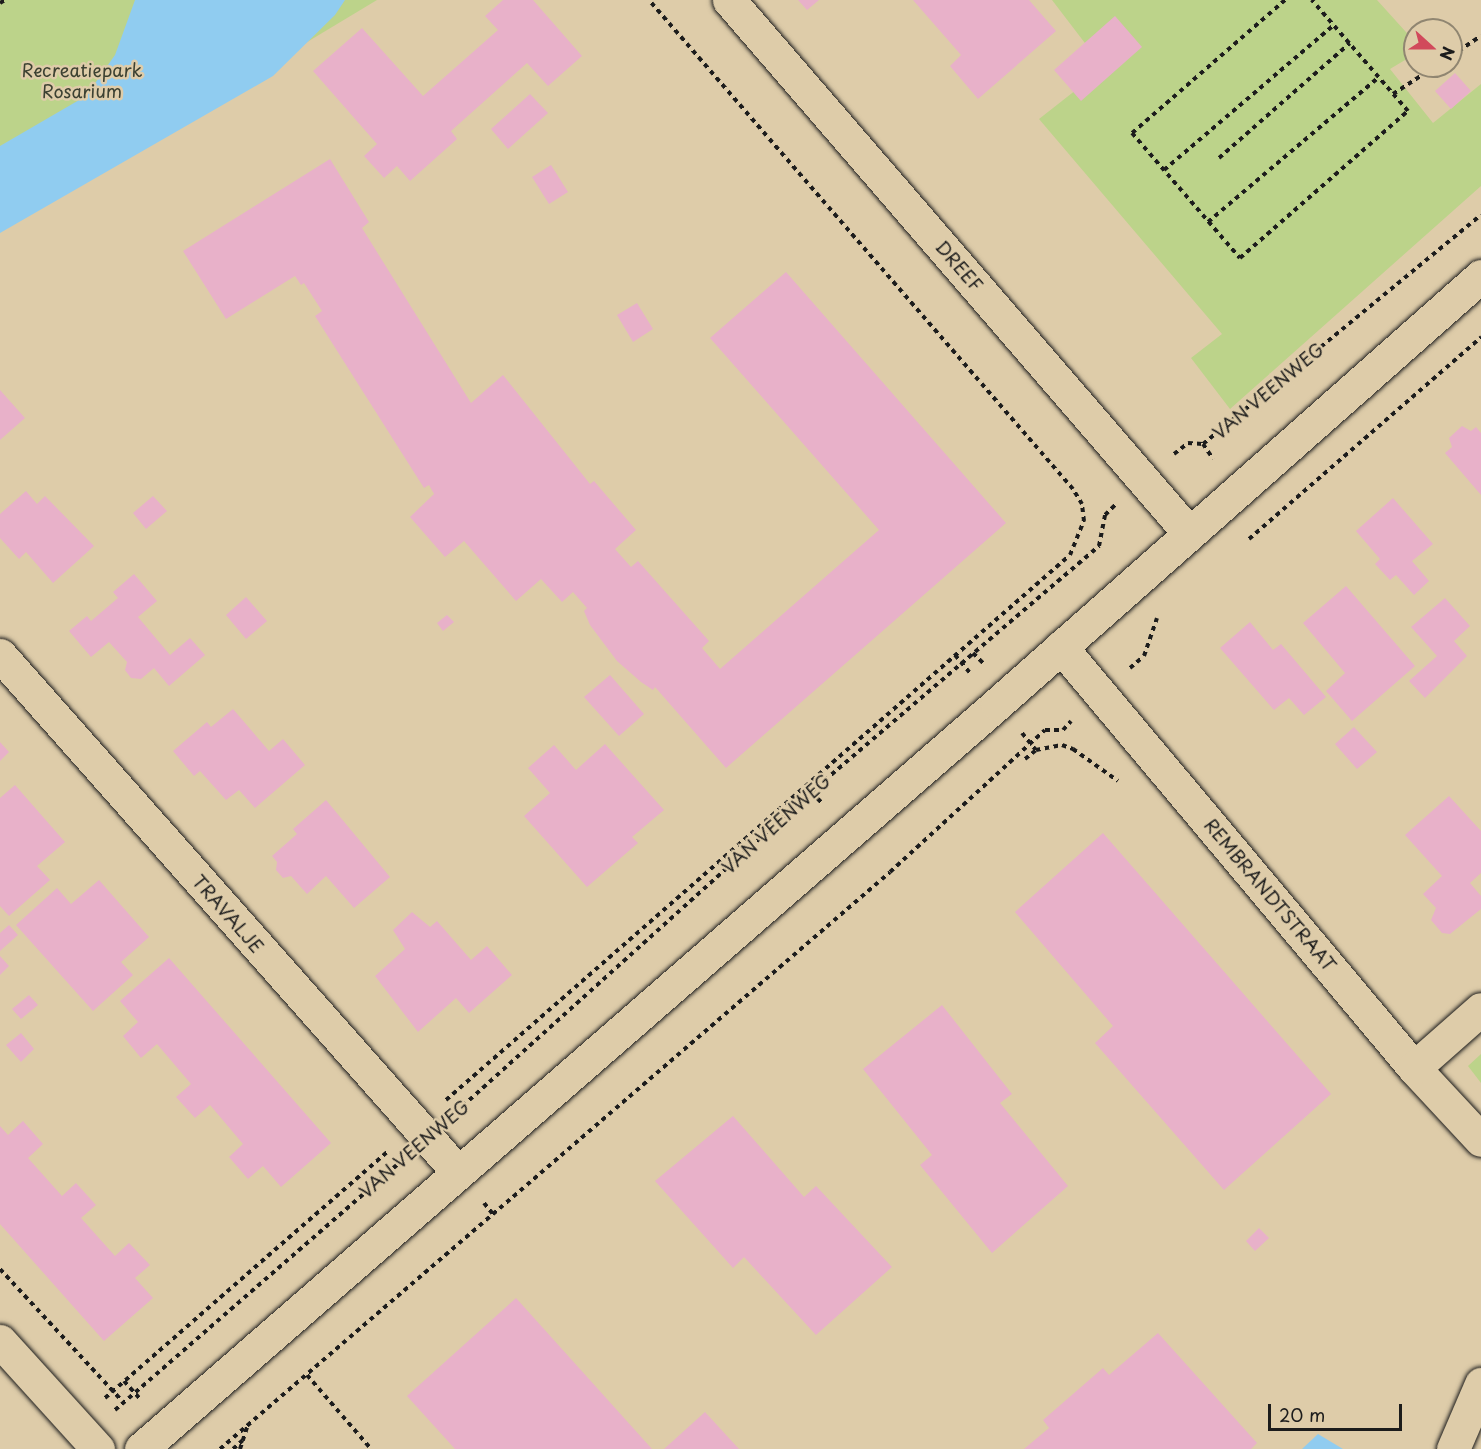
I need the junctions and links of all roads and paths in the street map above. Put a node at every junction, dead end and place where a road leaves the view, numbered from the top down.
1 (5, 0) edge
2 (649, 0) edge
3 (729, 0) edge
4 (1285, 0) edge
5 (1312, 0) edge
6 (0, 3) edge
7 (1334, 25) junction
8 (1481, 36) edge
9 (1350, 43) junction
10 (1463, 48) edge
11 (1378, 77) junction
12 (1418, 78) edge
13 (1393, 94) junction
14 (1219, 158) dead end
15 (1164, 170) junction
16 (1481, 214) edge
17 (1208, 222) junction
18 (1481, 276) edge
19 (1481, 337) edge
20 (1142, 478) junction
21 (1189, 533) junction
22 (1247, 541) dead end
23 (1158, 615) dead end
24 (1061, 647) junction
25 (0, 655) edge
26 (1100, 691) junction
27 (1025, 759) dead end
28 (1124, 785) dead end
29 (1481, 1009) edge
30 (1414, 1068) junction
31 (421, 1133) junction
32 (1481, 1140) edge
33 (457, 1171) junction
34 (0, 1269) edge
35 (0, 1341) edge
36 (307, 1375) junction
37 (1481, 1384) edge
38 (113, 1392) junction
39 (123, 1402) junction
40 (248, 1425) junction
41 (87, 1436) edge
42 (243, 1439) junction
43 (141, 1449) edge
44 (220, 1449) edge
45 (232, 1449) edge
46 (240, 1449) edge
47 (371, 1449) edge
48 (1453, 1449) edge

1 - 6 path
2 - 31 path
3 - 20 street, DREEF
4 - 15 path
5 - 7 path
7 - 9 path
7 - 15 path
8 - 10 path
9 - 11 path
9 - 14 path
11 - 13 path
11 - 17 path
12 - 13 path
13 - 17 path
15 - 17 path
16 - 20 path, VAN VEENWEG
18 - 21 street
19 - 22 path
20 - 21 street, DREEF
20 - 31 path, VAN VEENWEG
21 - 24 street
23 - 26 path
24 - 26 street, REMBRANDTSTRAAT
24 - 33 street
25 - 31 street, TRAVALJE
26 - 30 street, REMBRANDTSTRAAT
26 - 36 path
27 - 28 path
29 - 30 street
30 - 32 street, REMBRANDTSTRAAT
31 - 33 street, TRAVALJE
31 - 38 path
31 - 39 path, VAN VEENWEG
33 - 43 street
34 - 38 path
35 - 41 street
36 - 40 path
36 - 47 path
37 - 48 street
38 - 39 path
38 - 41 path
39 - 41 path, VAN VEENWEG
40 - 42 path
40 - 44 path
42 - 45 path
42 - 46 path

